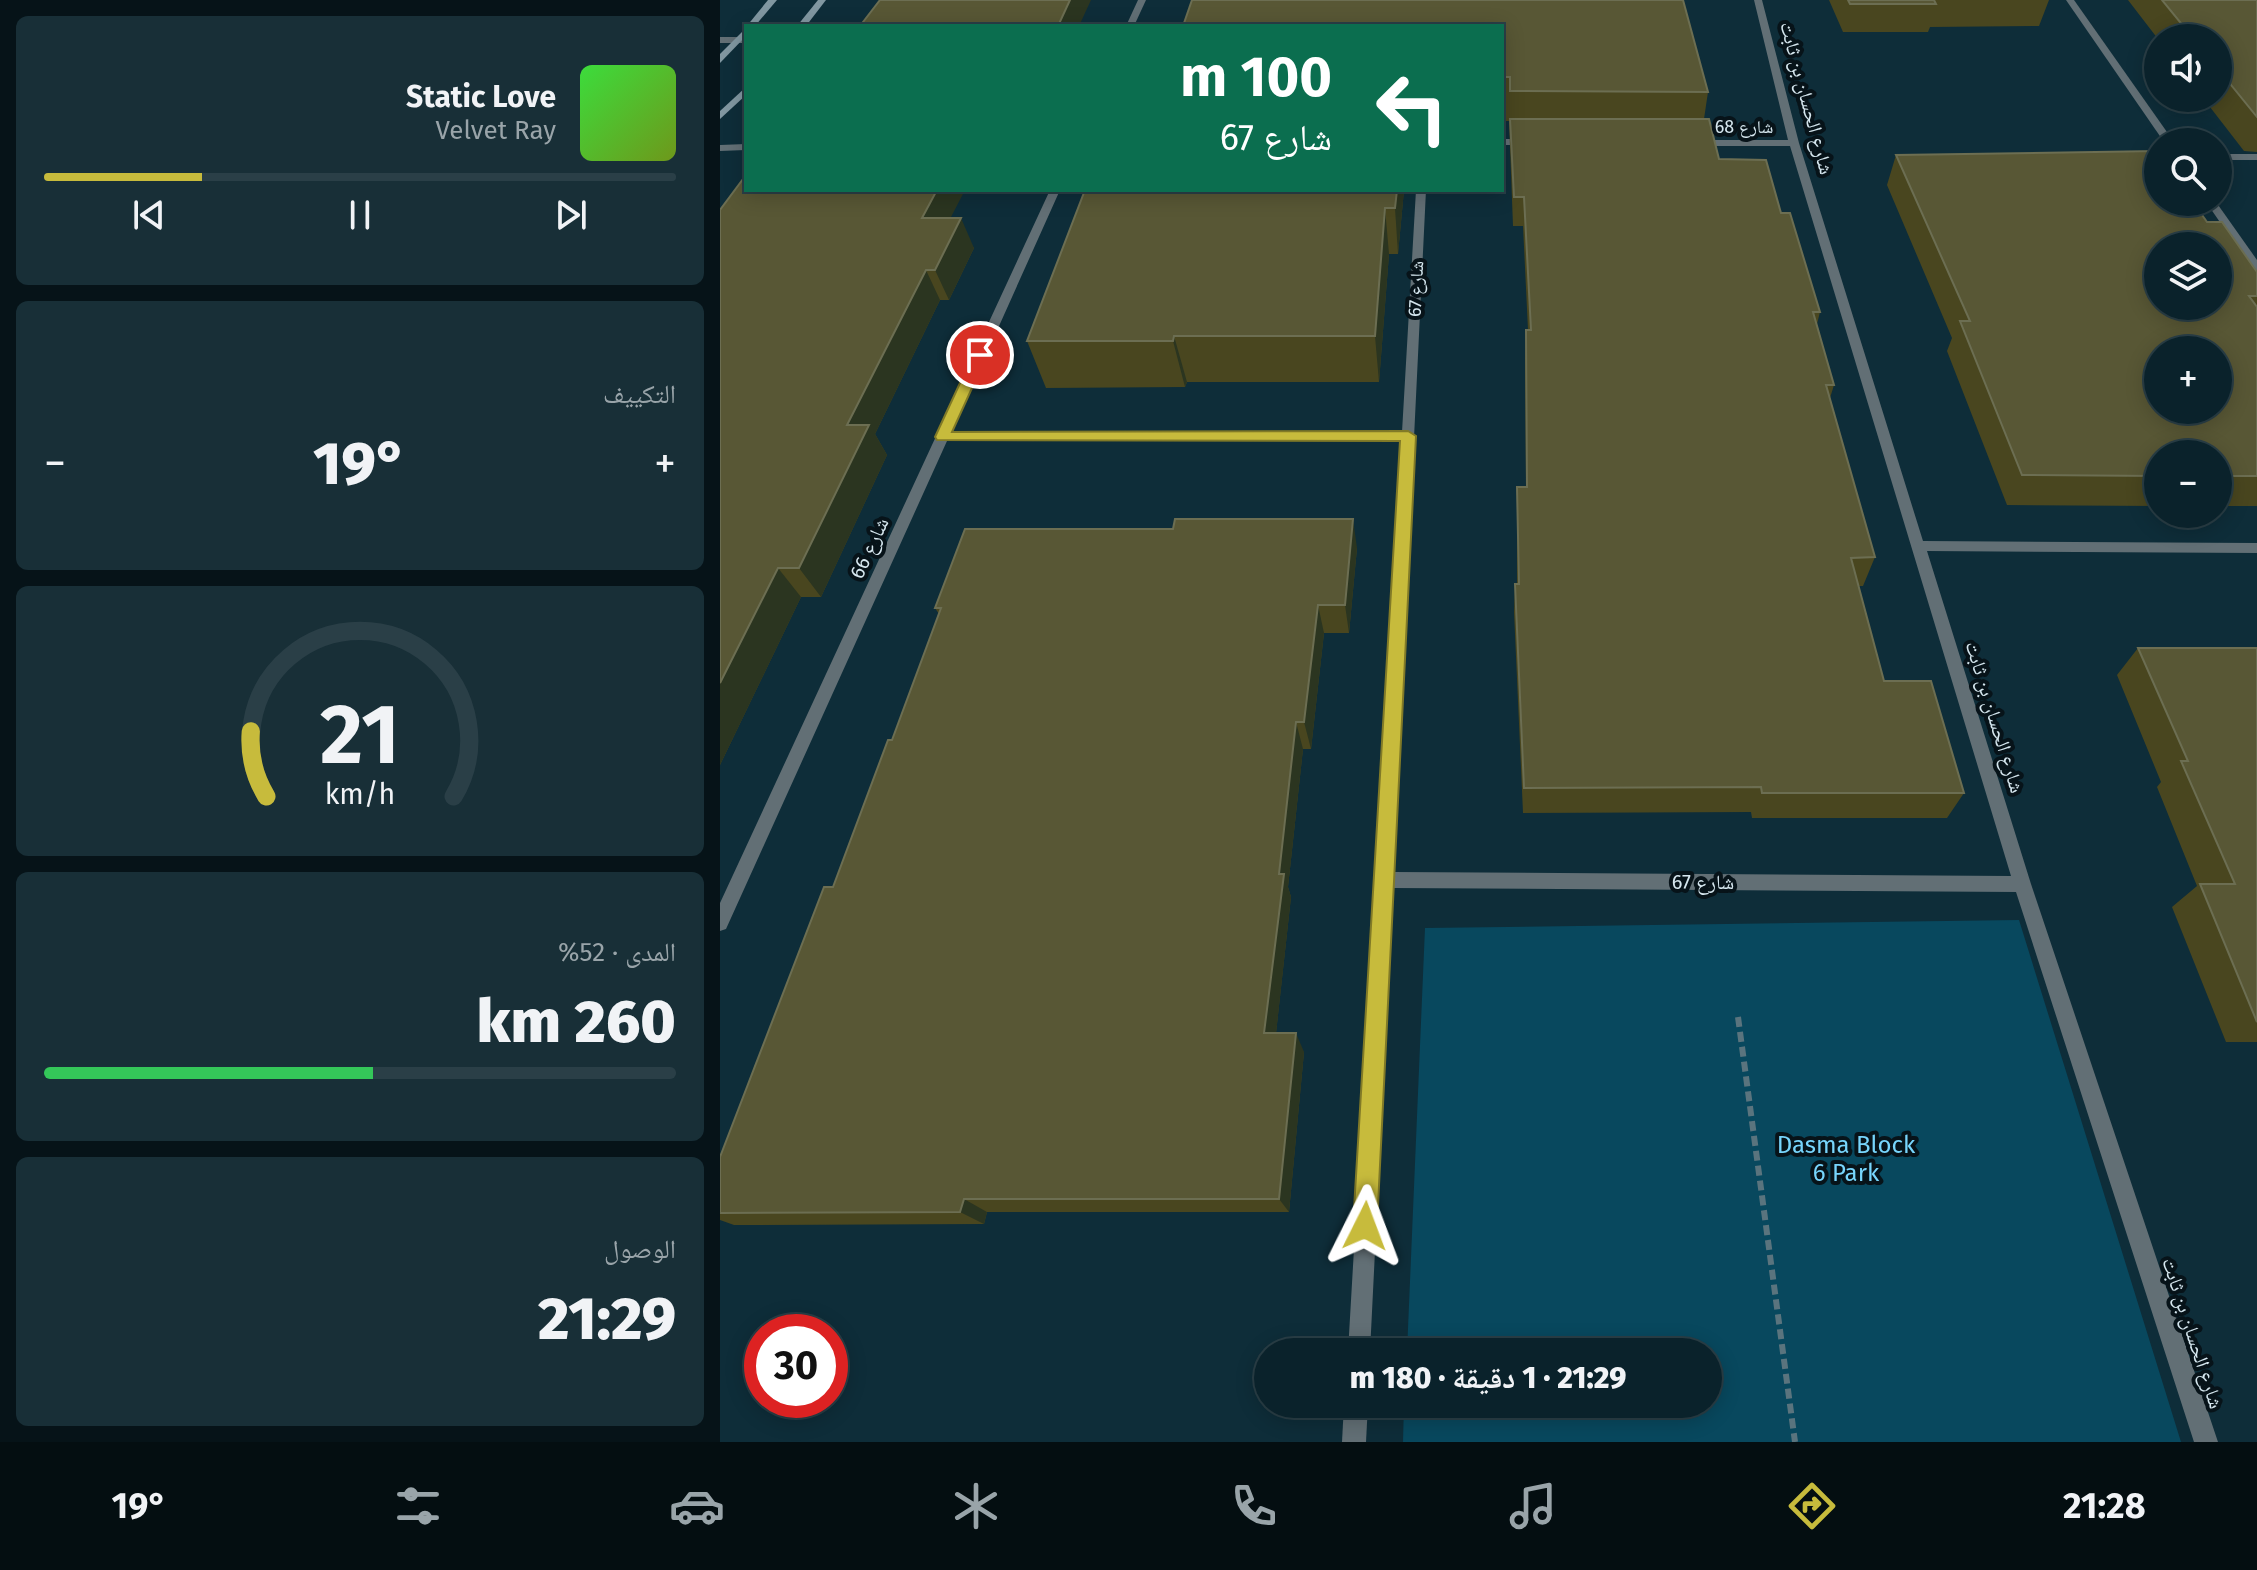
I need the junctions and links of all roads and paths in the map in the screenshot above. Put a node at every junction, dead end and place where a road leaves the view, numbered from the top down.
1 (773, 0) edge
2 (822, 0) edge
3 (1142, 0) edge
4 (1758, 0) edge
5 (2070, 0) edge
6 (752, 24) edge
7 (803, 24) edge
8 (1131, 24) edge
9 (720, 40) edge
10 (742, 40) edge
11 (720, 60) edge
12 (744, 92) edge
13 (720, 116) edge
14 (2159, 128) edge
15 (1504, 142) edge
16 (1548, 143) edge
17 (1687, 143) edge
18 (1794, 143) junction
19 (744, 147) edge
20 (720, 148) edge
21 (2232, 157) edge
22 (2257, 157) edge
23 (1054, 192) edge
24 (1421, 192) edge
25 (2221, 216) edge
26 (2257, 268) edge
27 (1408, 436) junction
28 (942, 437) junction
29 (1920, 546) junction
30 (2257, 548) edge
31 (1384, 880) junction
32 (2022, 884) junction
33 (720, 923) edge
34 (1738, 1017) dead end
35 (1360, 1338) edge
36 (1355, 1418) edge
37 (1354, 1442) edge
38 (1795, 1442) edge
39 (2206, 1442) edge

1 - 6 street
2 - 7 street
3 - 8 street
4 - 18 street, شارع الحسان بن ثابت
5 - 14 street
9 - 10 street
10 - 11 street
12 - 13 street
15 - 16 street
17 - 18 street, شارع 68
18 - 29 street, شارع الحسان بن ثابت
19 - 20 street
21 - 22 street
23 - 28 street, شارع 66
24 - 27 street, شارع 67
25 - 26 street
27 - 28 street
27 - 31 street, شارع 67
28 - 33 street, شارع 66
29 - 30 street
29 - 32 street, شارع الحسان بن ثابت
31 - 32 street, شارع 67
31 - 35 street, شارع 67
32 - 39 street, شارع الحسان بن ثابت
34 - 38 path
36 - 37 street

